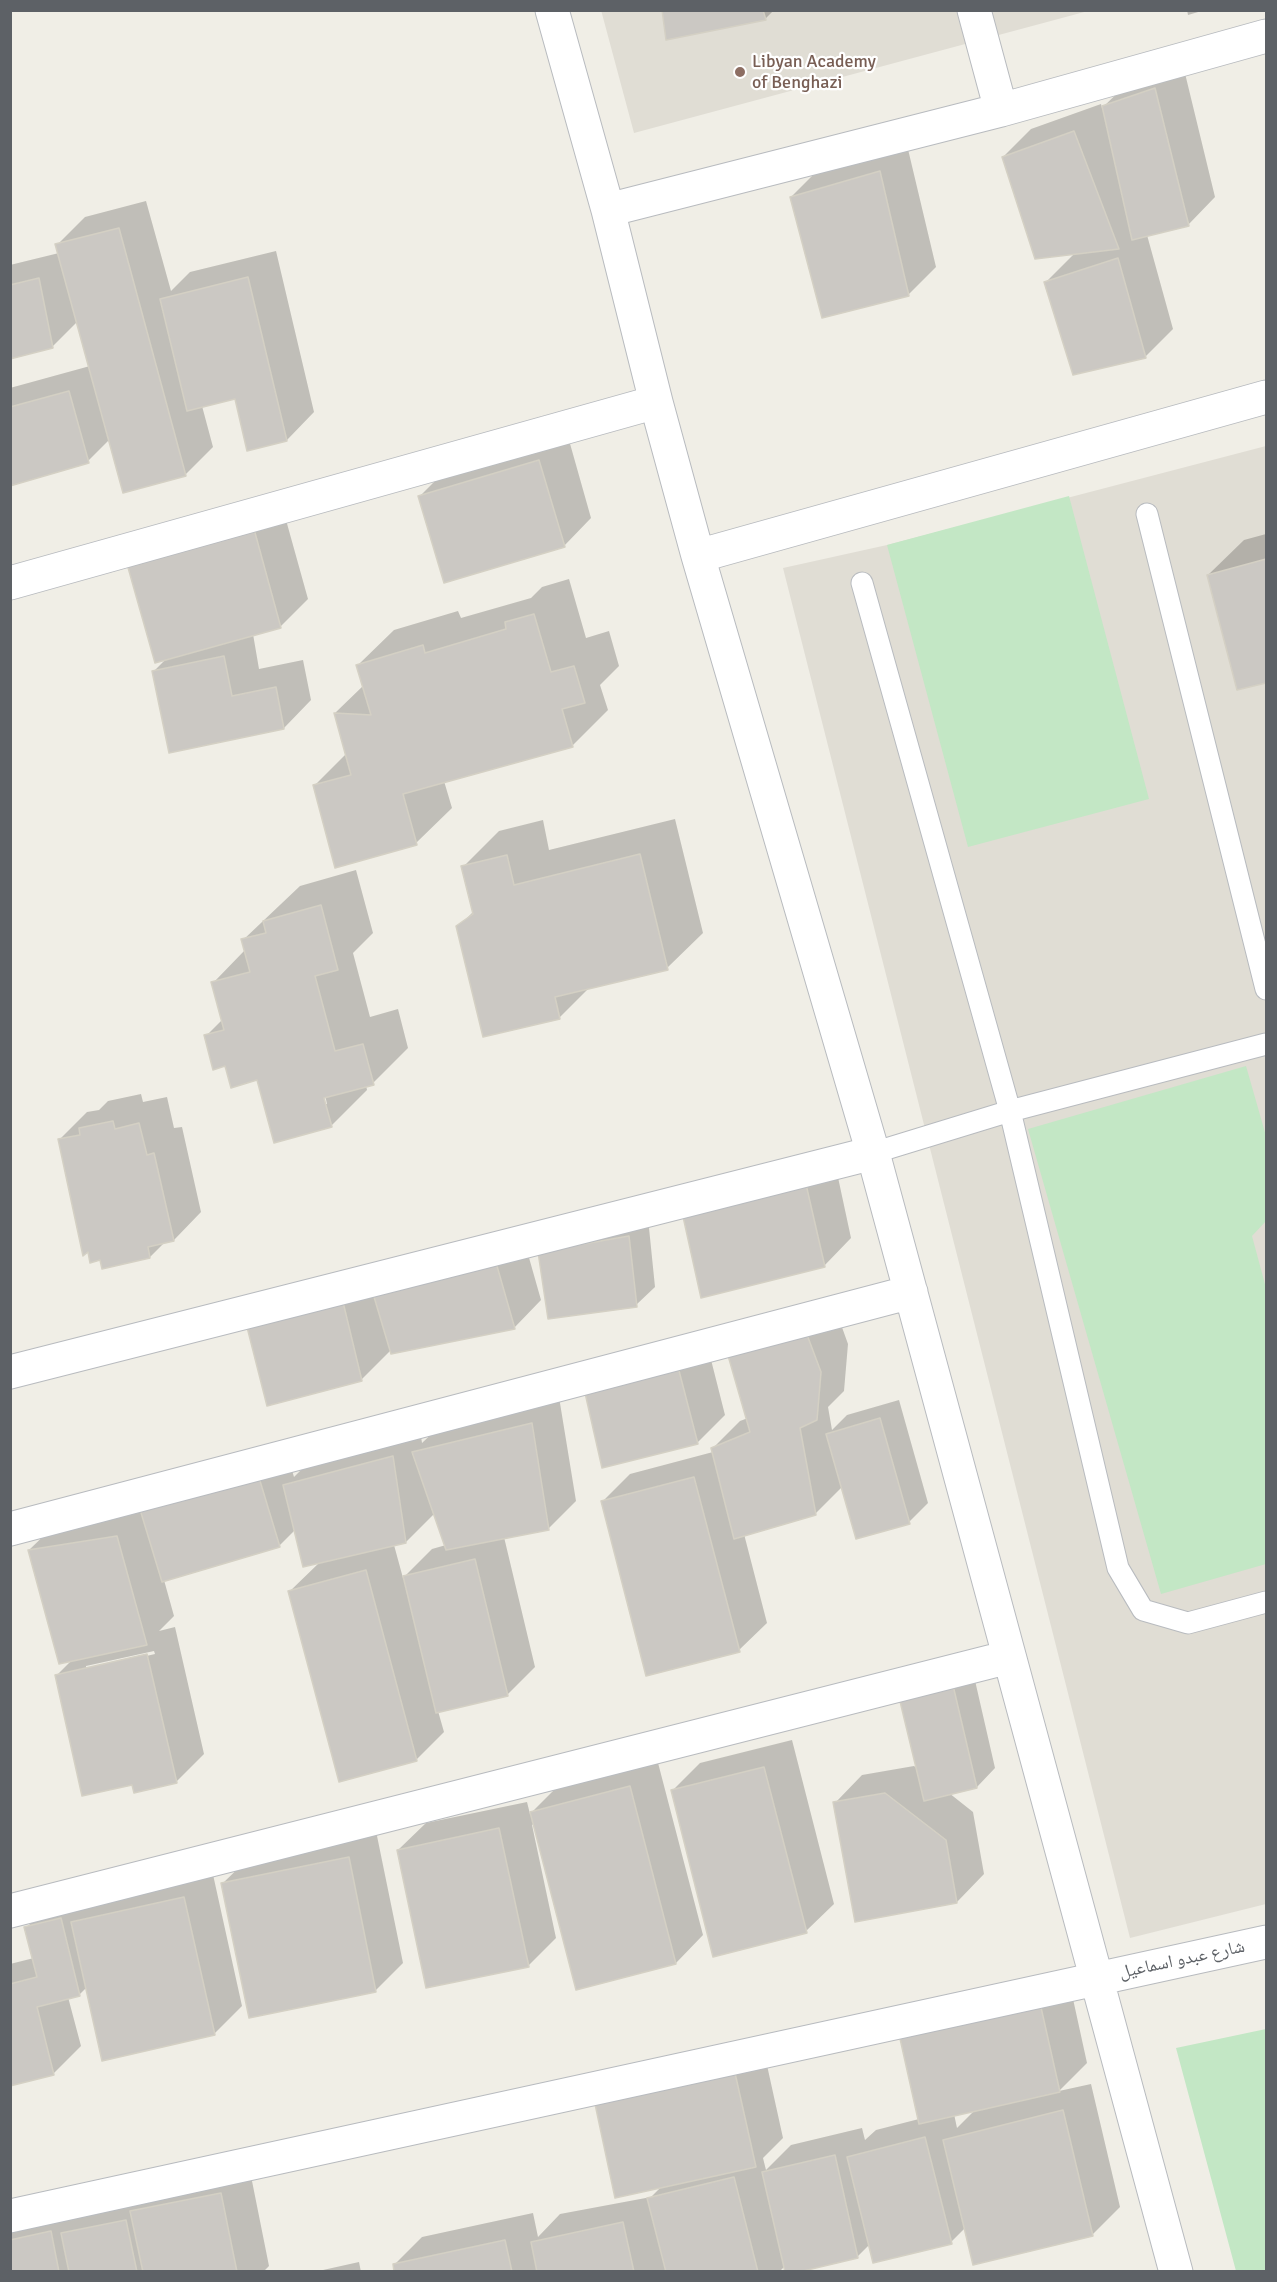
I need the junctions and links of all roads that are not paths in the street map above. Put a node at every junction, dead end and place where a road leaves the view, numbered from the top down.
1 (552, 10) edge
2 (974, 10) edge
3 (1266, 36) edge
4 (1001, 110) junction
5 (608, 210) junction
6 (1266, 397) edge
7 (656, 402) junction
8 (1147, 514) dead end
9 (698, 556) junction
10 (10, 583) edge
11 (862, 583) dead end
12 (1266, 989) edge
13 (1266, 1044) edge
14 (1010, 1112) junction
15 (873, 1153) junction
16 (911, 1292) junction
17 (10, 1372) edge
18 (10, 1529) edge
19 (1266, 1602) edge
20 (1009, 1657) junction
21 (10, 1911) edge
22 (1266, 1942) edge
23 (1097, 1978) junction
24 (10, 2216) edge
25 (1173, 2271) edge

1 - 5 street
2 - 4 street
3 - 4 street
4 - 5 street
5 - 7 street
6 - 9 street
7 - 9 street
7 - 10 street
8 - 12 lane
9 - 15 street
11 - 14 lane
13 - 14 lane
14 - 15 lane
14 - 19 lane
15 - 16 street
15 - 17 street
16 - 18 street
16 - 20 street
20 - 21 street
20 - 23 street
22 - 23 street, شارع عبدو اسماعيل
23 - 24 street, شارع عبدو اسماعيل
23 - 25 street

